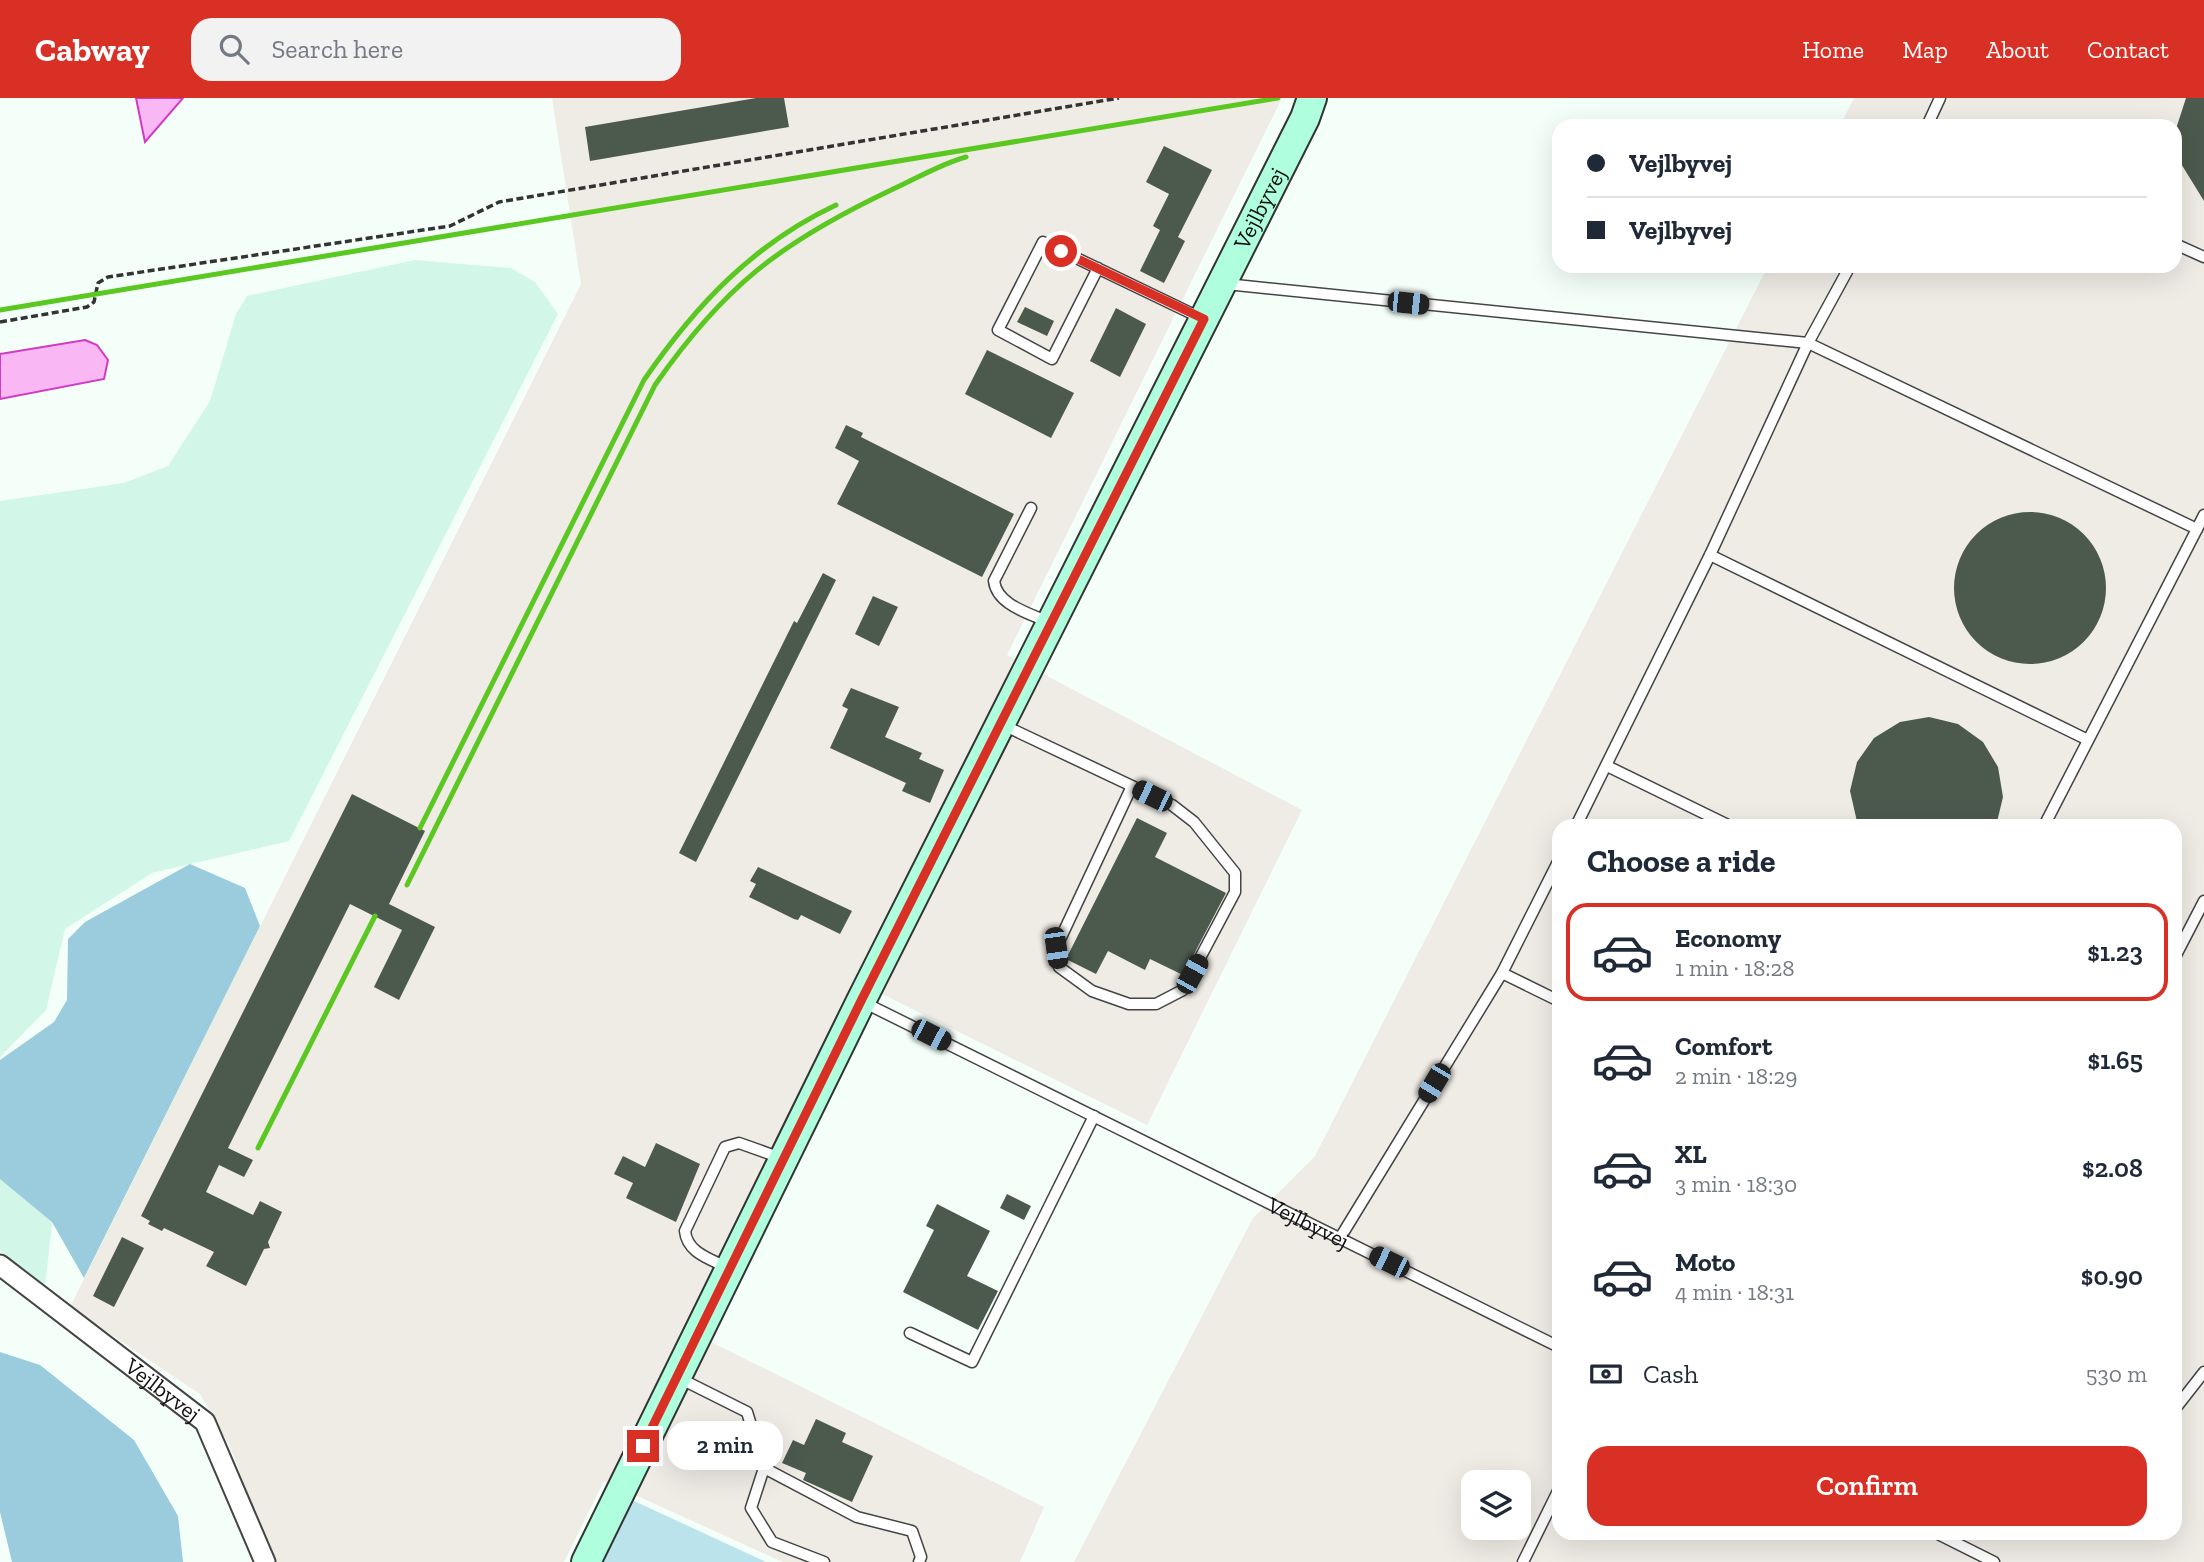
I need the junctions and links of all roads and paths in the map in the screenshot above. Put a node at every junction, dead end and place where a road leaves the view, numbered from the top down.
1 (1118, 98) edge
2 (1312, 98) edge
3 (1940, 98) edge
4 (1931, 119) edge
5 (2182, 247) edge
6 (2204, 257) edge
7 (1098, 268) junction
8 (1846, 273) edge
9 (1222, 284) junction
10 (1204, 319) junction
11 (0, 322) edge
12 (1808, 343) junction
13 (1031, 508) dead end
14 (2204, 515) edge
15 (2197, 529) junction
16 (1710, 555) junction
17 (1051, 624) junction
18 (1001, 724) junction
19 (2088, 740) junction
20 (1607, 766) junction
21 (1132, 786) junction
22 (1580, 819) edge
23 (1716, 819) edge
24 (2048, 819) edge
25 (1552, 873) edge
26 (2204, 901) edge
27 (2182, 943) edge
28 (1502, 973) junction
29 (1552, 998) edge
30 (861, 1001) junction
31 (1094, 1116) junction
32 (784, 1160) junction
33 (1340, 1238) junction
34 (0, 1265) edge
35 (730, 1269) junction
36 (910, 1333) dead end
37 (1552, 1344) edge
38 (2204, 1372) edge
39 (677, 1377) junction
40 (2182, 1400) edge
41 (764, 1468) junction
42 (1552, 1503) edge
43 (1950, 1540) edge
44 (265, 1562) edge
45 (586, 1562) edge
46 (824, 1562) edge
47 (919, 1562) edge
48 (1523, 1562) edge
49 (1994, 1562) edge

1 - 11 path
2 - 9 street, Vejlbyvej
3 - 4 lane
5 - 6 lane
7 - 7 lane
7 - 10 lane
8 - 12 lane
9 - 10 street, Vejlbyvej
9 - 12 lane
10 - 17 street, Vejlbyvej
12 - 15 lane
12 - 16 lane
13 - 17 lane
14 - 15 lane
15 - 19 lane
16 - 19 lane
16 - 20 lane
17 - 18 street, Vejlbyvej
18 - 21 lane
18 - 30 street, Vejlbyvej
19 - 24 lane
20 - 22 lane
20 - 23 lane
21 - 21 lane
25 - 28 lane
26 - 27 lane
28 - 29 lane
28 - 33 lane
30 - 31 lane, Vejlbyvej
30 - 32 street, Vejlbyvej
31 - 33 lane, Vejlbyvej
31 - 36 lane
32 - 35 street, Vejlbyvej
32 - 35 lane
33 - 37 lane, Vejlbyvej
34 - 44 street, Vejlbyvej
35 - 39 street, Vejlbyvej
38 - 40 lane
39 - 41 lane
39 - 45 street, Vejlbyvej
41 - 46 lane
41 - 47 lane
42 - 48 lane
43 - 49 lane

